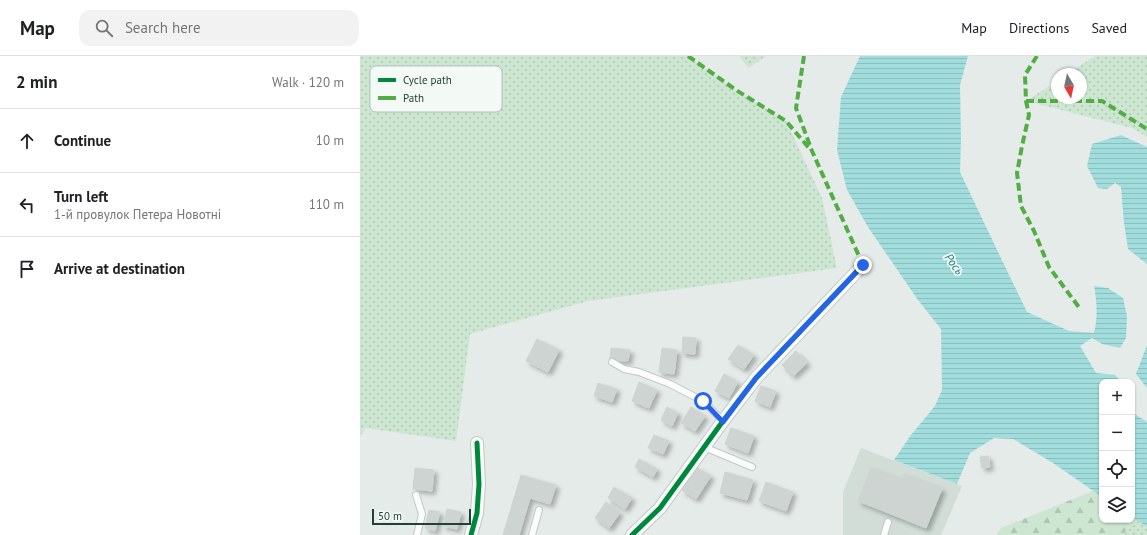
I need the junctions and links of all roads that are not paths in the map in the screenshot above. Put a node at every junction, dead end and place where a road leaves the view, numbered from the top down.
1 (863, 265) dead end
2 (612, 362) dead end
3 (723, 422) junction
4 (477, 443) dead end
5 (704, 447) junction
6 (752, 467) dead end
7 (416, 495) dead end
8 (539, 510) dead end
9 (888, 522) dead end
10 (417, 535) edge
11 (471, 535) edge
12 (532, 535) edge
13 (632, 535) edge
14 (884, 535) edge

1 - 3 street
2 - 3 lane
3 - 5 street
4 - 11 street
5 - 6 lane
5 - 13 street
7 - 10 lane
8 - 12 lane
9 - 14 lane

